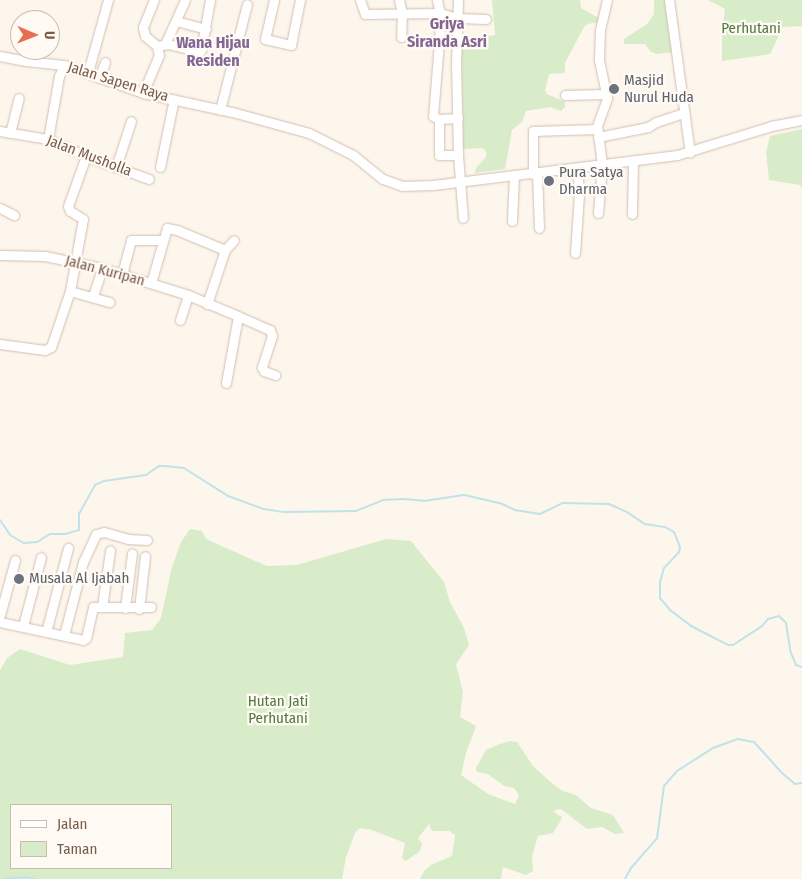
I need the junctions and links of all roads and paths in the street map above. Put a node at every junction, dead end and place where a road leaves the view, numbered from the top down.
1 (108, 0) edge
2 (154, 0) edge
3 (185, 0) edge
4 (210, 0) edge
5 (274, 0) edge
6 (300, 0) edge
7 (360, 0) edge
8 (399, 0) edge
9 (437, 0) edge
10 (458, 0) edge
11 (607, 0) edge
12 (669, 0) edge
13 (247, 4) dead end
14 (402, 12) junction
15 (440, 13) junction
16 (457, 18) junction
17 (486, 19) dead end
18 (176, 21) junction
19 (206, 29) junction
20 (401, 37) dead end
21 (439, 42) junction
22 (457, 44) junction
23 (161, 45) junction
24 (0, 56) edge
25 (105, 62) dead end
26 (437, 64) junction
27 (64, 65) junction
28 (456, 65) junction
29 (88, 72) junction
30 (99, 78) junction
31 (143, 93) junction
32 (606, 94) junction
33 (565, 95) dead end
34 (18, 98) dead end
35 (174, 99) junction
36 (220, 110) junction
37 (684, 113) junction
38 (458, 118) junction
39 (440, 119) junction
40 (802, 120) edge
41 (131, 121) dead end
42 (0, 131) edge
43 (10, 133) junction
44 (598, 133) junction
45 (48, 139) junction
46 (690, 153) junction
47 (458, 155) junction
48 (86, 156) junction
49 (633, 161) junction
50 (602, 165) junction
51 (116, 167) junction
52 (160, 167) dead end
53 (577, 168) junction
54 (535, 173) junction
55 (514, 175) junction
56 (148, 179) dead end
57 (461, 182) junction
58 (0, 208) edge
59 (598, 213) dead end
60 (632, 214) dead end
61 (14, 215) dead end
62 (463, 218) dead end
63 (512, 221) dead end
64 (539, 228) dead end
65 (163, 240) junction
66 (234, 240) dead end
67 (225, 250) junction
68 (575, 253) dead end
69 (0, 255) edge
70 (75, 262) junction
71 (102, 268) junction
72 (122, 274) junction
73 (151, 283) junction
74 (70, 290) junction
75 (188, 295) junction
76 (93, 296) junction
77 (109, 302) dead end
78 (207, 304) junction
79 (238, 316) junction
80 (180, 320) dead end
81 (0, 344) edge
82 (275, 375) dead end
83 (226, 383) dead end
84 (147, 540) dead end
85 (68, 548) dead end
86 (110, 551) dead end
87 (132, 553) dead end
88 (145, 556) dead end
89 (41, 557) dead end
90 (15, 560) dead end
91 (102, 607) junction
92 (125, 608) junction
93 (151, 608) dead end
94 (139, 609) junction
95 (0, 615) edge
96 (0, 622) edge
97 (23, 626) junction
98 (46, 632) junction
99 (64, 635) junction

1 - 29 street
2 - 23 street
3 - 18 street
4 - 19 street
5 - 6 street
7 - 14 street
8 - 14 street
9 - 15 street
10 - 16 street
11 - 32 street
12 - 37 street
13 - 36 street
14 - 15 street
14 - 20 street
15 - 16 street
15 - 21 street
16 - 17 street
16 - 22 street
18 - 19 street
18 - 23 street
19 - 23 street
21 - 22 street
21 - 26 street
22 - 28 street
23 - 31 street
24 - 27 street, Jalan Sapen Raya
25 - 30 street
26 - 28 street
26 - 39 street
27 - 29 street, Jalan Sapen Raya
27 - 45 street
28 - 38 street
29 - 30 street, Jalan Sapen Raya
30 - 31 street, Jalan Sapen Raya
31 - 35 street, Jalan Sapen Raya
32 - 33 street
32 - 44 street
34 - 43 street
35 - 36 street, Jalan Sapen Raya
35 - 52 street
36 - 57 street, Jalan Sapen Raya
37 - 44 street
37 - 46 street
38 - 39 street
38 - 47 street
39 - 47 street
40 - 46 street, Jalan Sapen Raya
41 - 51 street
42 - 43 street, Jalan Musholla
43 - 45 street, Jalan Musholla
44 - 50 street
44 - 54 street
45 - 48 street, Jalan Musholla
46 - 49 street, Jalan Sapen Raya
47 - 57 street
48 - 51 street, Jalan Musholla
48 - 70 street
49 - 50 street, Jalan Sapen Raya
49 - 60 street
50 - 53 street, Jalan Sapen Raya
50 - 59 street
51 - 56 street, Jalan Musholla
53 - 54 street, Jalan Sapen Raya
53 - 68 street
54 - 55 street, Jalan Sapen Raya
54 - 64 street
55 - 57 street, Jalan Sapen Raya
55 - 63 street
57 - 62 street
58 - 61 street
65 - 67 street
65 - 72 street
65 - 73 street
66 - 67 street
67 - 78 street
69 - 70 street, Jalan Kuripan
70 - 71 street, Jalan Kuripan
70 - 74 street
71 - 72 street, Jalan Kuripan
71 - 76 street
72 - 73 street, Jalan Kuripan
73 - 75 street, Jalan Kuripan
74 - 76 street, Jalan Kuripan
74 - 81 street, Jalan Kuripan
75 - 78 street, Jalan Kuripan
75 - 80 street
76 - 77 street, Jalan Kuripan
78 - 79 street, Jalan Kuripan
79 - 82 street, Jalan Kuripan
79 - 83 street
84 - 99 street
85 - 98 street
86 - 91 street
87 - 92 street
88 - 94 street
89 - 97 street
90 - 95 street
91 - 92 street
91 - 99 street
92 - 94 street
93 - 94 street
96 - 97 street
97 - 98 street
98 - 99 street

